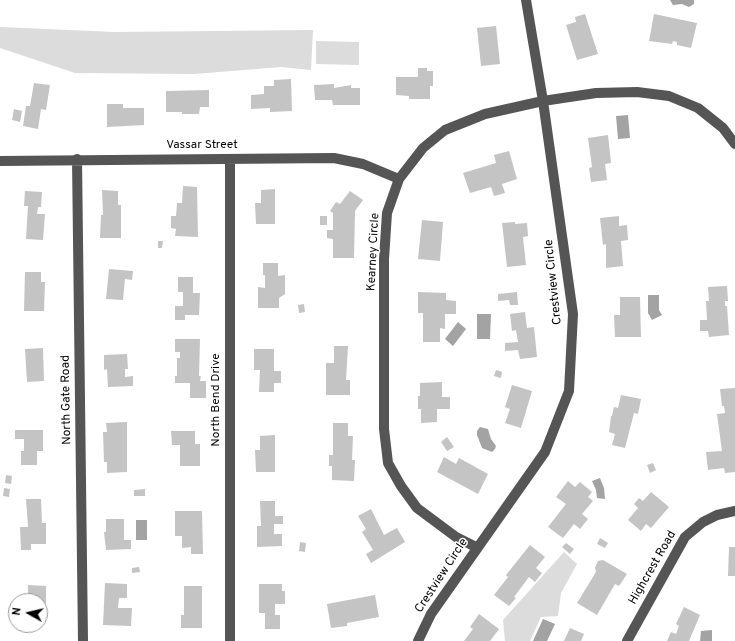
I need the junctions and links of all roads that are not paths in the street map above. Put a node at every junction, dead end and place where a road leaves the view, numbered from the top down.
1 (526, 0) edge
2 (544, 101) junction
3 (735, 144) edge
4 (77, 159) junction
5 (230, 159) junction
6 (0, 161) edge
7 (399, 179) junction
8 (735, 511) edge
9 (476, 548) junction
10 (83, 641) edge
11 (230, 641) edge
12 (418, 641) edge
13 (627, 641) edge

1 - 2 street, Crestview Circle
2 - 3 street, Kearney Circle
2 - 7 street, Kearney Circle
2 - 9 street, Crestview Circle
4 - 5 street, Vassar Street
4 - 6 street, Vassar Street
4 - 10 street, North Gate Road
5 - 7 street, Vassar Street
5 - 11 street, North Bend Drive
7 - 9 street, Kearney Circle
8 - 13 street, Highcrest Road
9 - 12 street, Crestview Circle

